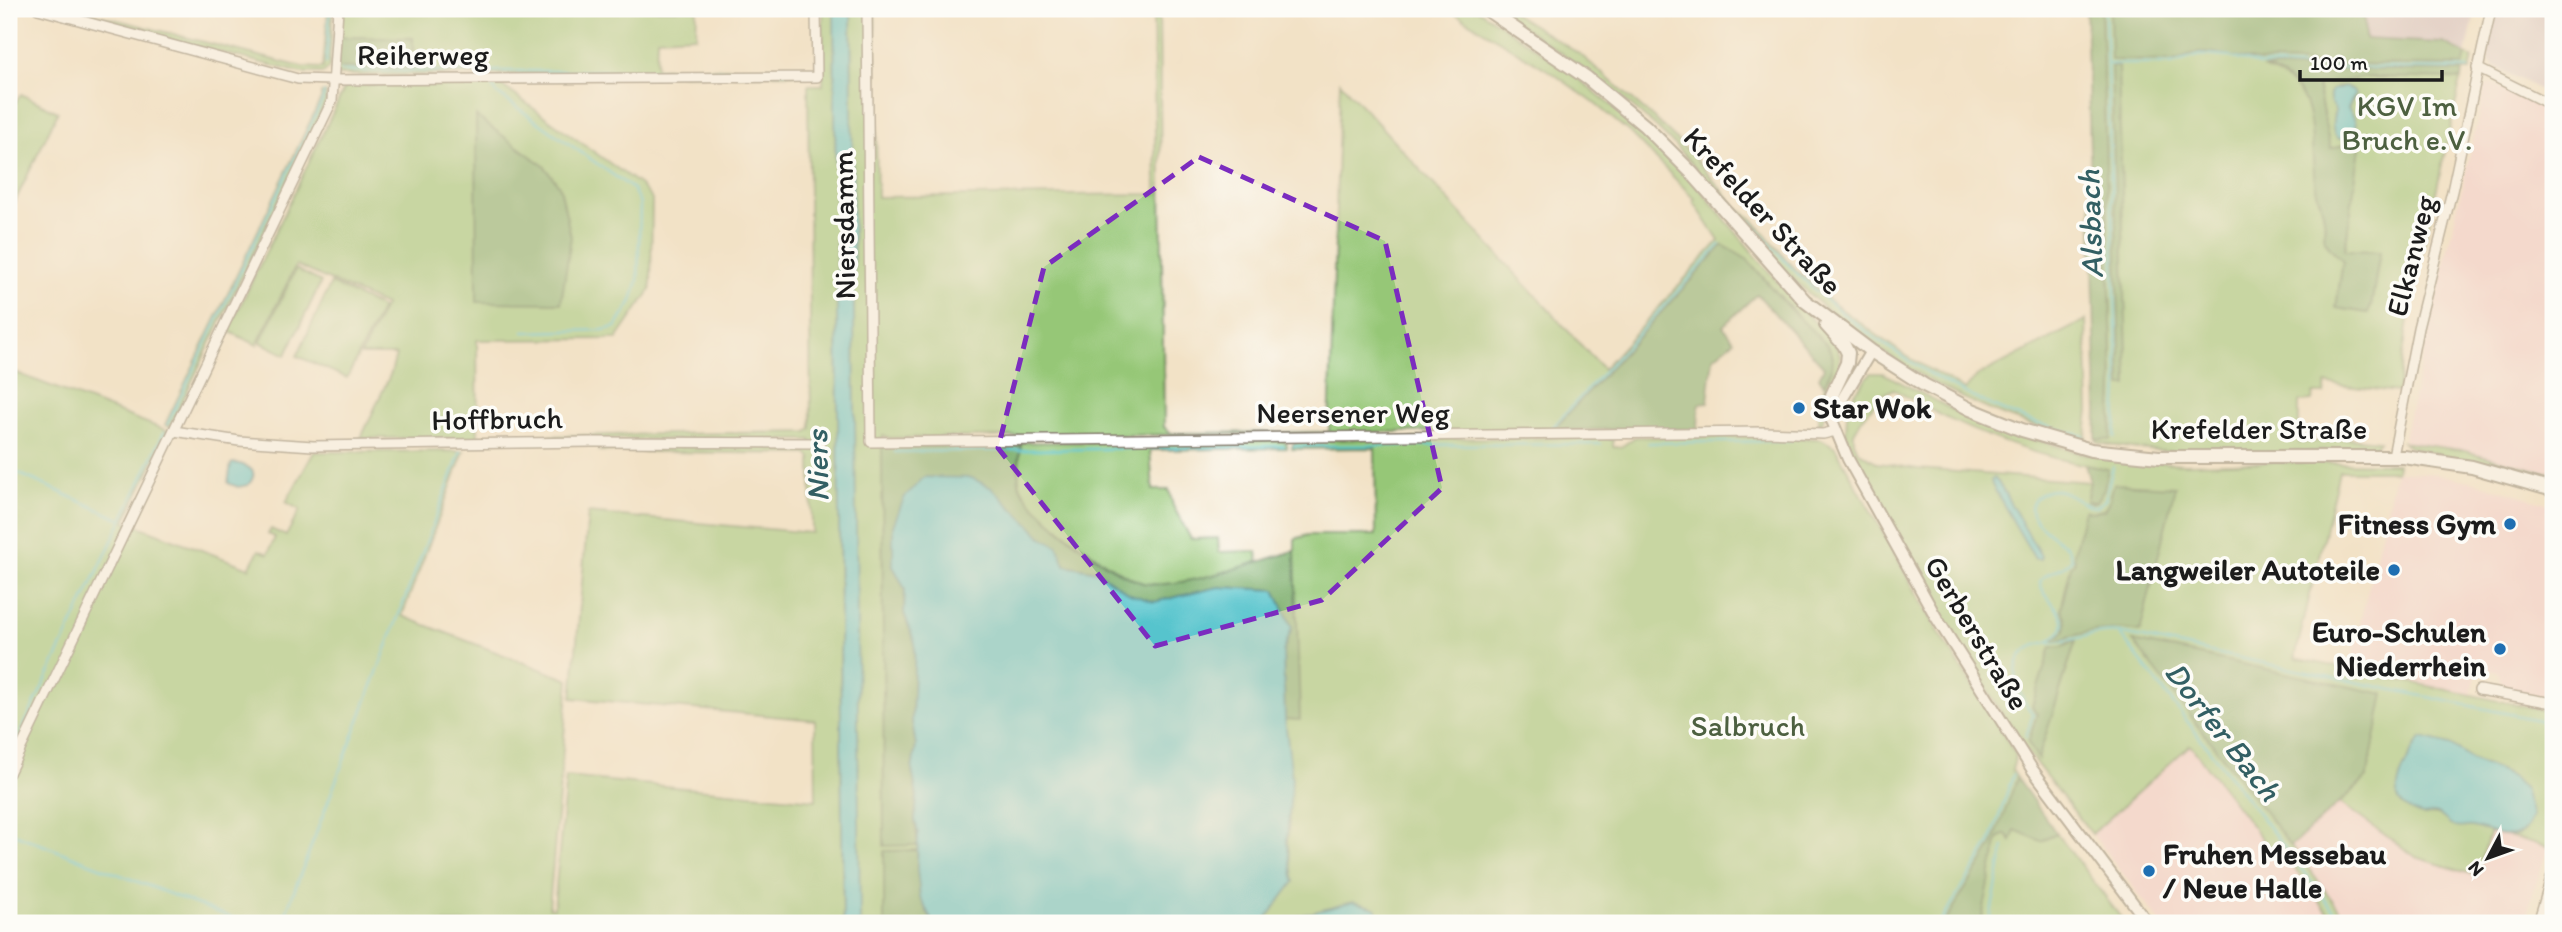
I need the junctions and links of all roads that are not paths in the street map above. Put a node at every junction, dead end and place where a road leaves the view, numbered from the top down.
1 (38, 9) edge
2 (338, 9) edge
3 (816, 9) edge
4 (867, 9) edge
5 (1486, 9) edge
6 (2491, 9) edge
7 (2477, 68) junction
8 (332, 80) junction
9 (2553, 106) edge
10 (1805, 301) junction
11 (1871, 351) junction
12 (1831, 418) junction
13 (174, 431) junction
14 (1836, 431) junction
15 (871, 442) joint
16 (820, 443) dead end
17 (2393, 456) junction
18 (2553, 490) edge
19 (2479, 690) dead end
20 (2553, 703) edge
21 (9, 773) edge
22 (2553, 872) edge
23 (2148, 923) edge
24 (2538, 923) edge

1 - 8 street, Reiherweg
2 - 8 street
3 - 8 street, Reiherweg
4 - 15 street, Niersdamm
5 - 10 main road, Krefelder Straße
6 - 7 street, Elkanweg
7 - 9 street
7 - 17 street, Elkanweg
8 - 13 street
10 - 11 main road, Krefelder Straße
10 - 12 main road
11 - 12 street
11 - 17 main road, Krefelder Straße
12 - 14 street, Gerberstraße
13 - 16 street, Hoffbruch
13 - 21 street
14 - 15 street, Neersener Weg
14 - 23 street, Gerberstraße
17 - 18 main road, Krefelder Straße
19 - 20 street
22 - 24 street

